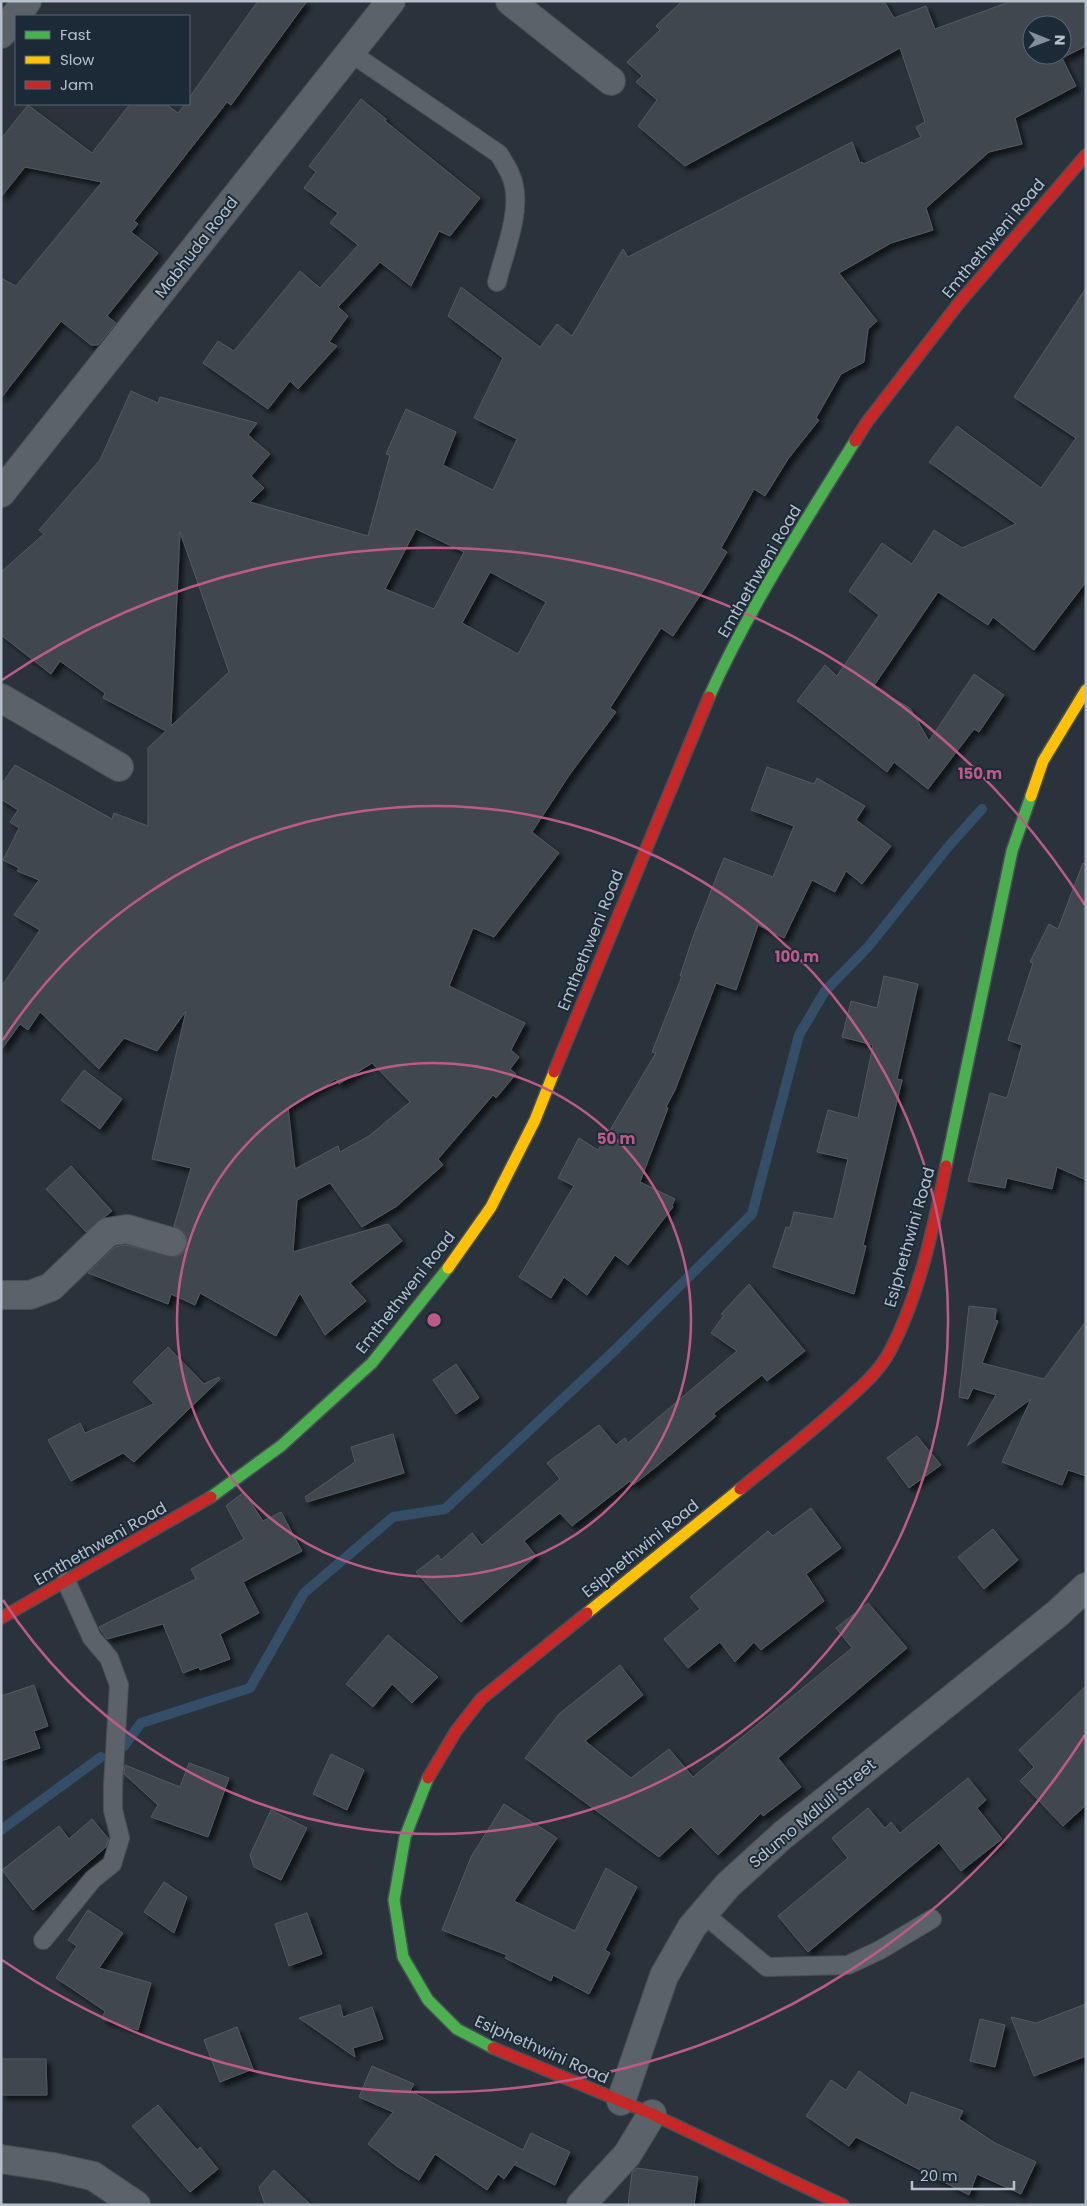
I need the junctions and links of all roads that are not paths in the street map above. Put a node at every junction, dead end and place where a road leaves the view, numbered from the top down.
1 (27, 1) edge
2 (391, 1) edge
3 (510, 1) edge
4 (16, 15) edge
5 (15, 16) edge
6 (1, 34) edge
7 (350, 53) junction
8 (611, 81) dead end
9 (1086, 155) edge
10 (497, 282) dead end
11 (1, 493) edge
12 (1086, 690) edge
13 (1, 698) edge
14 (119, 767) dead end
15 (172, 1242) dead end
16 (1, 1294) edge
17 (66, 1581) junction
18 (1086, 1587) edge
19 (1, 1618) edge
20 (704, 1914) junction
21 (932, 1920) dead end
22 (43, 1940) dead end
23 (621, 2101) junction
24 (652, 2114) junction
25 (1, 2160) edge
26 (136, 2205) edge
27 (581, 2205) edge
28 (843, 2205) edge

1 - 4 street
2 - 7 street, Mabhuda Road
3 - 8 street
5 - 6 street
7 - 10 lane
7 - 11 street, Mabhuda Road
9 - 17 street, Emthethweni Road
12 - 23 street, Esiphethwini Road
13 - 14 street
15 - 16 street
17 - 19 street, Emthethweni Road
17 - 22 lane
18 - 20 street, Sdumo Mdluli Street
20 - 21 lane
20 - 23 street, Sdumo Mdluli Street
23 - 24 street, Esiphethwini Road
24 - 27 street
24 - 28 street, Esiphethwini Road
25 - 26 street

